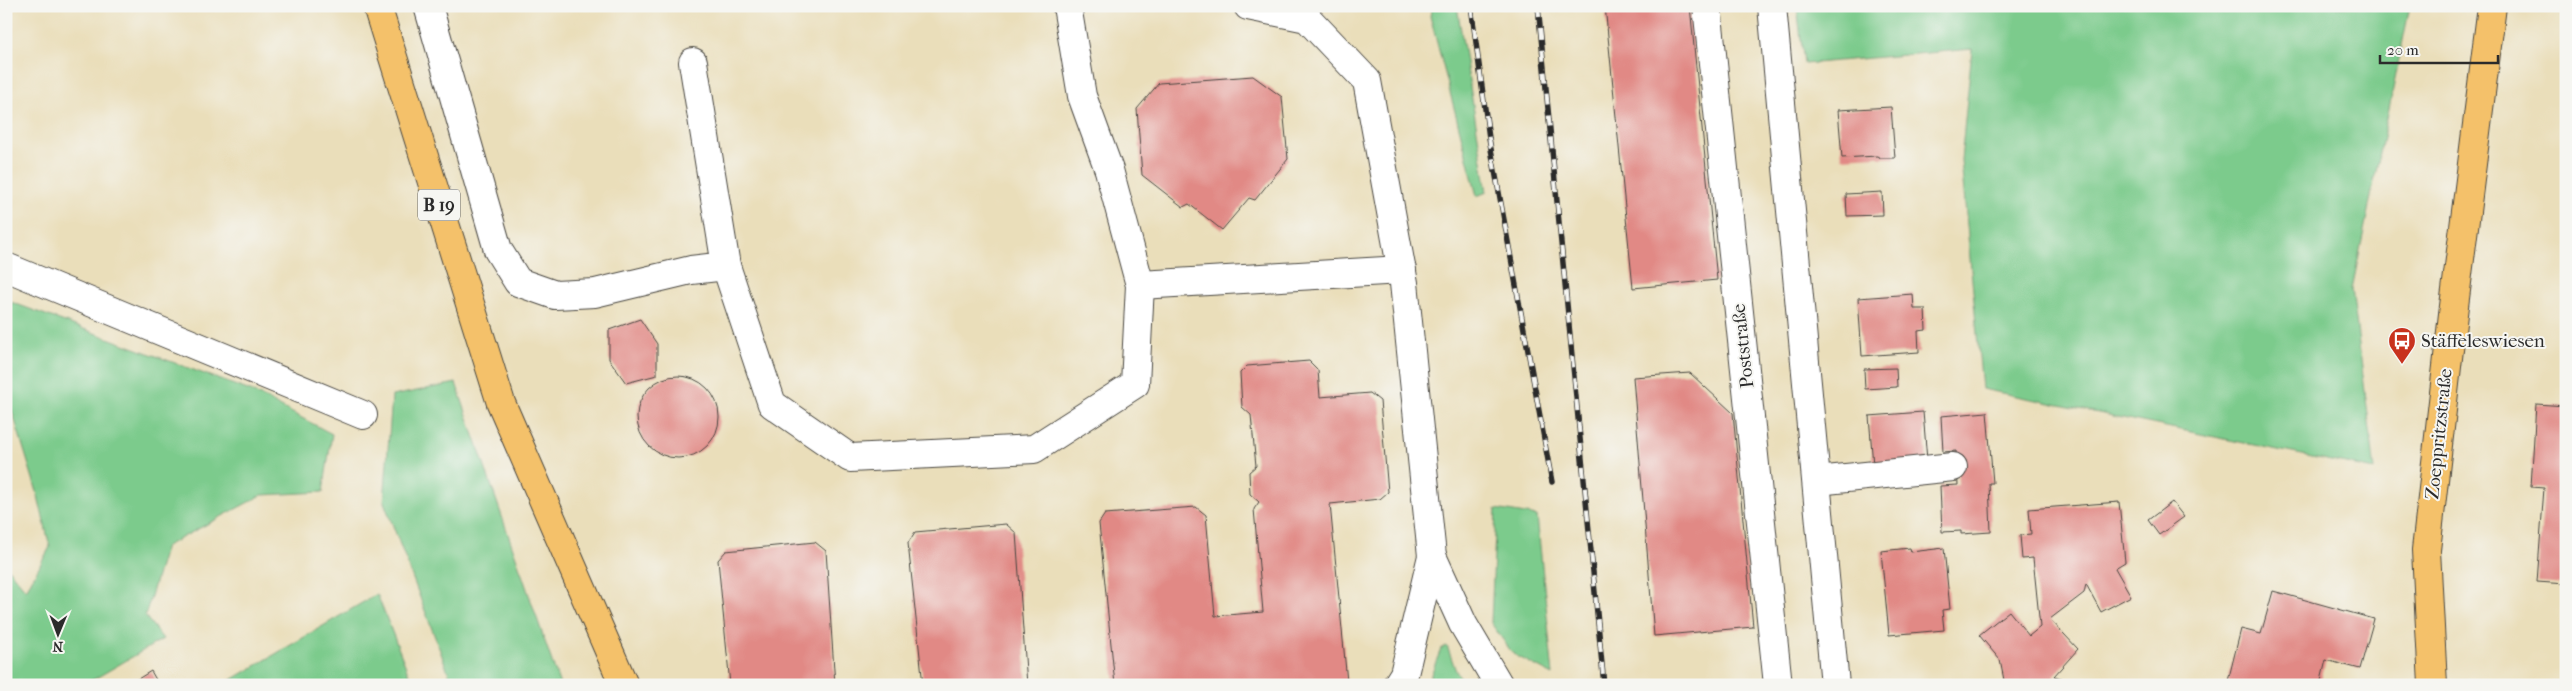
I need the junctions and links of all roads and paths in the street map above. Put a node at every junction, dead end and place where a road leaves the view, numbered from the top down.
1 (377, 6) edge
2 (428, 6) edge
3 (1067, 6) edge
4 (1248, 6) edge
5 (1707, 6) edge
6 (1772, 6) edge
7 (2492, 6) edge
8 (693, 62) dead end
9 (726, 266) junction
10 (6, 267) edge
11 (1402, 270) junction
12 (1140, 285) junction
13 (363, 415) dead end
14 (1953, 467) dead end
15 (1817, 481) junction
16 (1432, 556) junction
17 (624, 685) edge
18 (1397, 685) edge
19 (1499, 685) edge
20 (1778, 685) edge
21 (1835, 685) edge
22 (2433, 685) edge

1 - 17 main road, B 19
2 - 9 street
3 - 12 street
4 - 11 street
5 - 20 street, Poststraße
6 - 15 street
7 - 22 main road, Zoeppritzstraße
8 - 9 street
9 - 12 street
10 - 13 street
11 - 12 street
11 - 16 street
14 - 15 street
15 - 21 street
16 - 18 street
16 - 19 street

